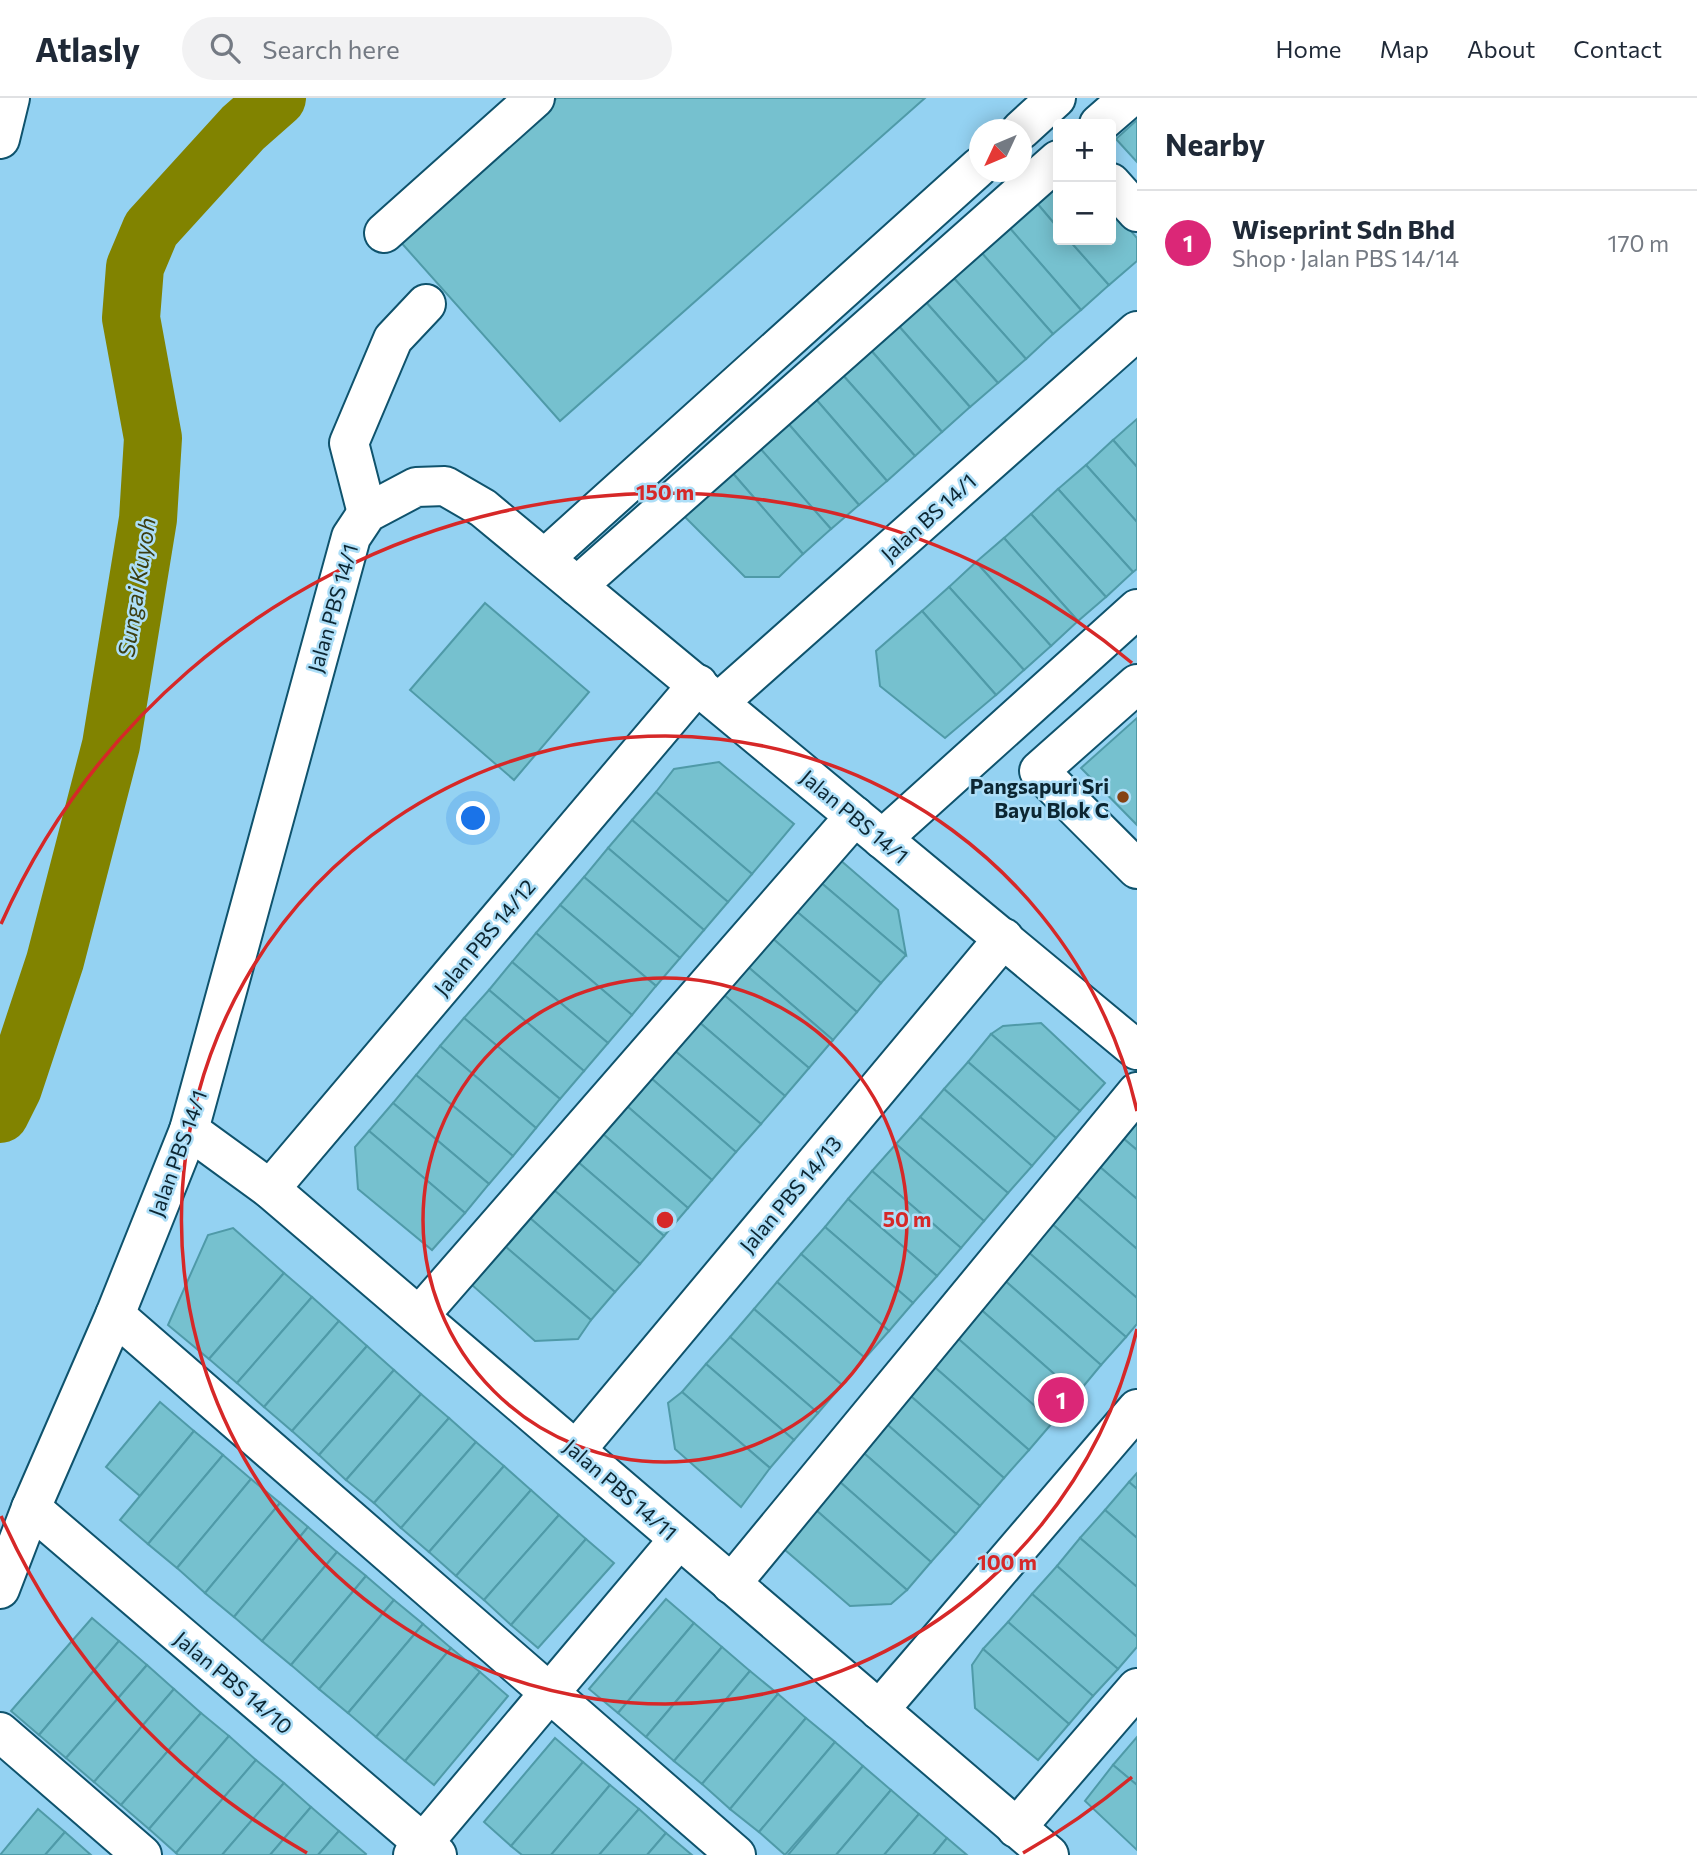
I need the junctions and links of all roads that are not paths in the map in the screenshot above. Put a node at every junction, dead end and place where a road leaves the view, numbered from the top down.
1 (534, 98) edge
2 (1056, 98) edge
3 (1129, 98) edge
4 (1105, 119) edge
5 (1032, 120) edge
6 (1053, 164) edge
7 (969, 176) edge
8 (1116, 189) edge
9 (1137, 212) edge
10 (384, 233) dead end
11 (426, 304) dead end
12 (1137, 331) edge
13 (367, 513) junction
14 (545, 558) junction
15 (577, 586) junction
16 (1137, 608) edge
17 (1137, 684) edge
18 (709, 693) junction
19 (868, 828) junction
20 (1137, 869) edge
21 (1003, 938) junction
22 (1137, 1050) edge
23 (1137, 1092) edge
24 (189, 1130) junction
25 (270, 1189) junction
26 (115, 1315) junction
27 (419, 1316) junction
28 (1137, 1409) edge
29 (576, 1450) junction
30 (31, 1508) junction
31 (679, 1539) junction
32 (731, 1584) junction
33 (0, 1589) edge
34 (1137, 1688) edge
35 (550, 1693) junction
36 (878, 1710) junction
37 (0, 1732) edge
38 (1016, 1828) junction
39 (425, 1851) edge
40 (142, 1855) edge
41 (736, 1855) edge
42 (1049, 1855) edge

1 - 10 street
2 - 5 street
3 - 4 street
6 - 15 street
7 - 14 street
8 - 9 street
11 - 13 street
12 - 18 street, Jalan BS 14/1
13 - 14 street, Jalan PBS 14/1
13 - 24 street, Jalan PBS 14/1
14 - 15 street, Jalan PBS 14/1
15 - 18 street, Jalan PBS 14/1
16 - 19 street
17 - 20 street
18 - 19 street, Jalan PBS 14/1
18 - 25 street, Jalan PBS 14/12
19 - 21 street, Jalan PBS 14/1
19 - 27 street
21 - 22 street, Jalan PBS 14/1
21 - 29 street, Jalan PBS 14/13
23 - 32 street
24 - 25 street, Jalan PBS 14/11
24 - 26 street, Jalan PBS 14/1
25 - 27 street, Jalan PBS 14/11
26 - 30 street, Jalan PBS 14/1
26 - 35 street
27 - 29 street, Jalan PBS 14/11
28 - 36 street
29 - 31 street, Jalan PBS 14/11
30 - 33 street, Jalan PBS 14/1
30 - 39 street, Jalan PBS 14/10
31 - 32 street, Jalan PBS 14/11
31 - 35 street
32 - 36 street, Jalan PBS 14/11
34 - 38 street
35 - 39 street
35 - 41 street
36 - 38 street, Jalan PBS 14/11
37 - 40 street
38 - 42 street, Jalan PBS 14/11

